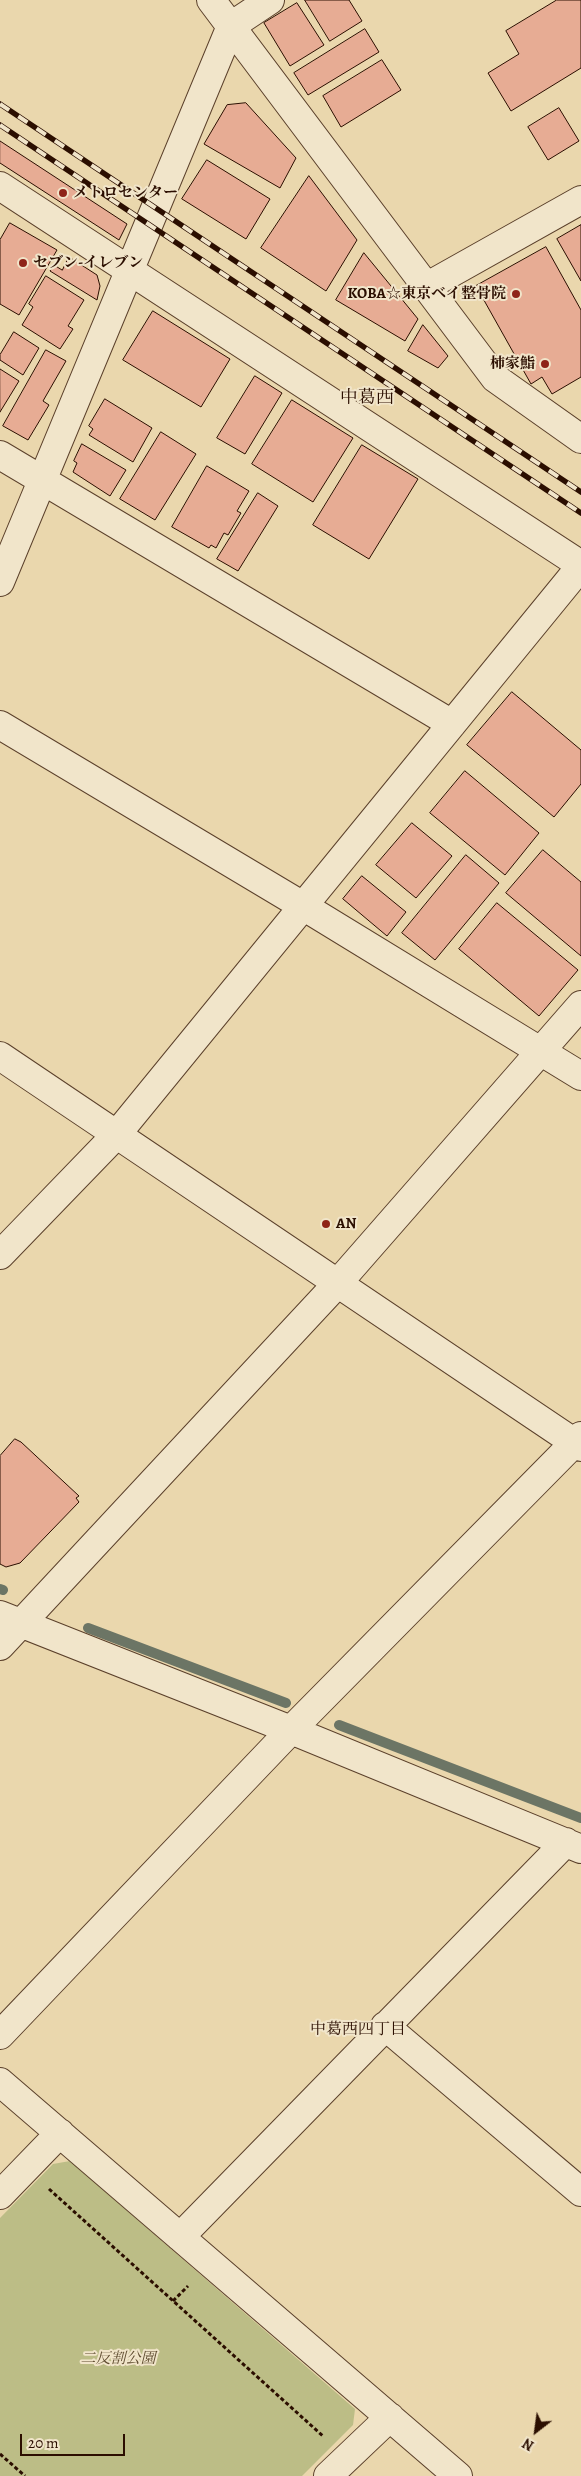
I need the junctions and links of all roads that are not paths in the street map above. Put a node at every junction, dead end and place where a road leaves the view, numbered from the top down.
1 (211, 0) edge
2 (270, 0) edge
3 (231, 26) junction
4 (0, 186) edge
5 (581, 200) edge
6 (129, 272) junction
7 (426, 287) junction
8 (581, 439) edge
9 (0, 455) edge
10 (42, 481) junction
11 (581, 566) edge
12 (0, 582) edge
13 (452, 724) junction
14 (0, 725) edge
15 (304, 906) junction
16 (581, 1006) edge
17 (541, 1051) junction
18 (0, 1056) edge
19 (581, 1076) edge
20 (117, 1134) junction
21 (0, 1255) edge
22 (337, 1284) junction
23 (579, 1442) edge
24 (11, 1619) edge
25 (0, 1646) edge
26 (292, 1730) junction
27 (574, 1845) edge
28 (385, 2026) junction
29 (0, 2035) edge
30 (0, 2082) edge
31 (60, 2133) junction
32 (581, 2192) edge
33 (0, 2194) edge
34 (180, 2237) junction
35 (390, 2418) junction
36 (328, 2476) edge
37 (458, 2476) edge

1 - 3 street
2 - 3 street
3 - 6 street
3 - 7 street
4 - 6 street
5 - 7 street
6 - 10 street
6 - 11 street
7 - 8 street
9 - 10 street
10 - 12 street
10 - 13 street
11 - 13 street
13 - 15 street
14 - 15 street
15 - 17 street
15 - 20 street
16 - 17 street
17 - 19 street
17 - 22 street
18 - 20 street
20 - 21 street
20 - 22 street
22 - 23 street
22 - 24 street
23 - 26 street
24 - 25 street
24 - 26 street
26 - 27 street
26 - 29 street
27 - 28 street
28 - 32 street
28 - 34 street
30 - 31 street
31 - 33 street
31 - 34 street
34 - 35 street
35 - 36 street
35 - 37 street

